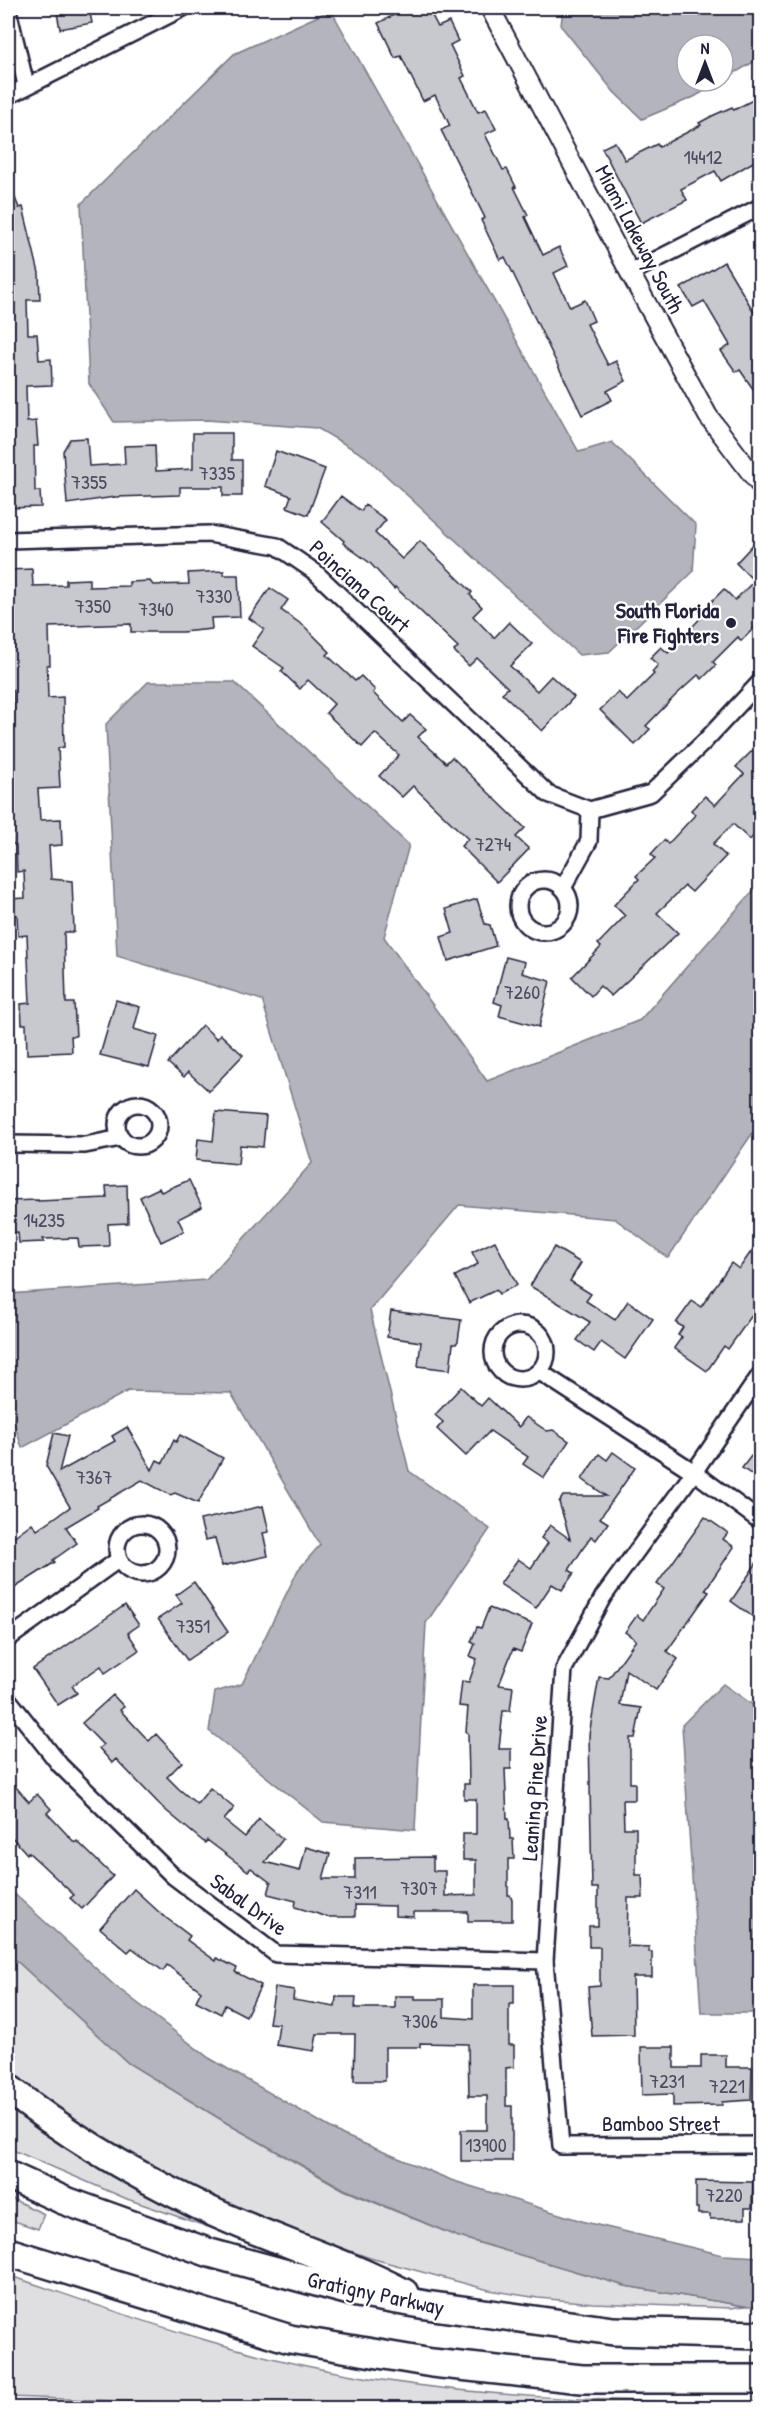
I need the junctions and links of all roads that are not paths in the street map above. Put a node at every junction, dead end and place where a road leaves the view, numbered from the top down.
1 (183, 8) edge
2 (490, 8) edge
3 (8, 10) edge
4 (26, 85) junction
5 (8, 96) edge
6 (760, 207) edge
7 (630, 273) junction
8 (760, 485) edge
9 (8, 540) edge
10 (760, 682) edge
11 (590, 810) junction
12 (563, 888) dead end
13 (121, 1138) dead end
14 (8, 1144) edge
15 (540, 1372) dead end
16 (760, 1375) edge
17 (694, 1472) junction
18 (760, 1521) edge
19 (118, 1560) dead end
20 (8, 1639) edge
21 (8, 1699) edge
22 (545, 1961) junction
23 (8, 2088) edge
24 (760, 2145) edge
25 (561, 2146) joint
26 (8, 2175) edge
27 (8, 2252) edge
28 (426, 2305) junction
29 (760, 2335) edge
30 (760, 2379) edge

1 - 4 street
2 - 7 street, Miami Lakeway South
3 - 4 street
4 - 5 street
6 - 7 street
7 - 8 street, Miami Lakeway South
9 - 11 street, Poinciana Court
10 - 11 street
11 - 12 street
13 - 14 street
15 - 17 street
16 - 17 street, Leaning Pine Drive
17 - 18 street
17 - 22 street, Leaning Pine Drive
19 - 20 street
21 - 22 street, Sabal Drive
22 - 25 street, Leaning Pine Drive
23 - 28 highway
24 - 25 street, Bamboo Street
26 - 28 highway, Gratigny Parkway
27 - 30 highway
28 - 29 highway, Gratigny Parkway

